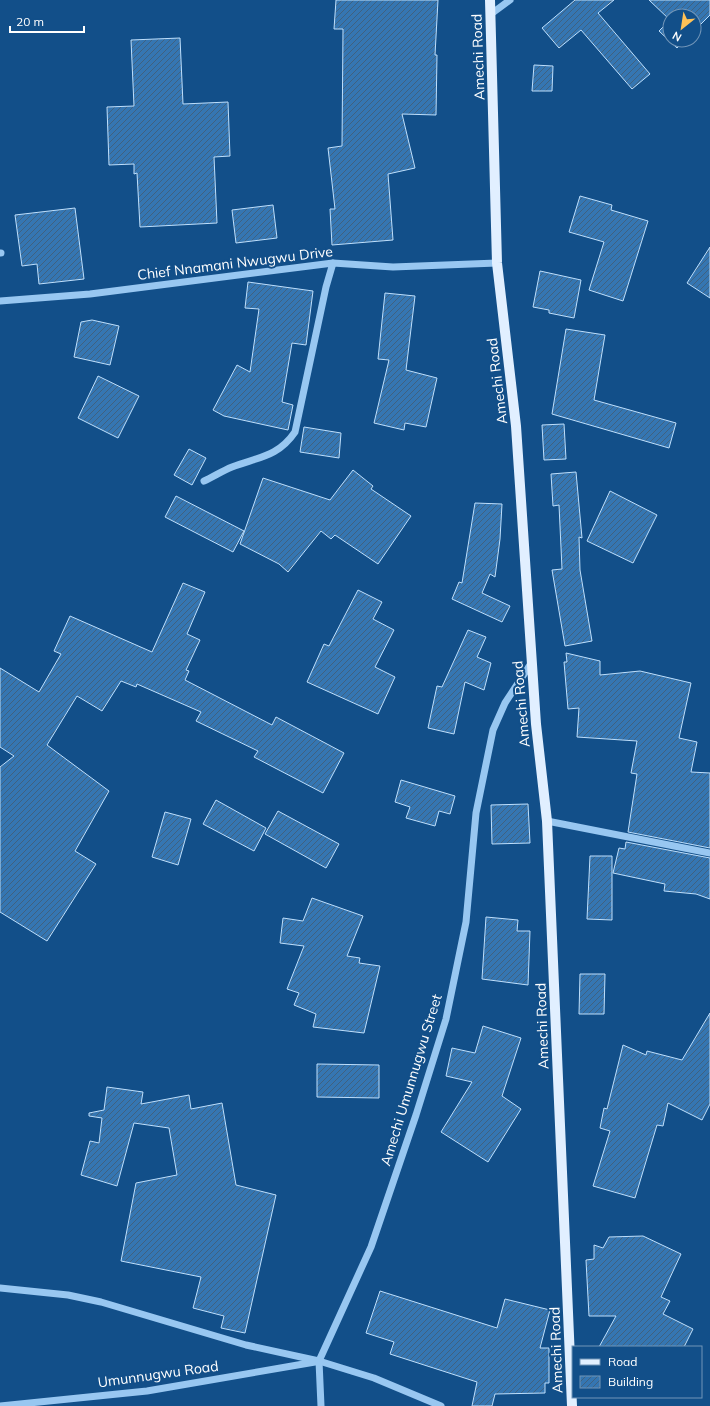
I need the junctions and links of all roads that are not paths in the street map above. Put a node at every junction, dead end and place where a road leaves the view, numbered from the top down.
1 (490, 0) edge
2 (510, 0) edge
3 (491, 14) junction
4 (333, 263) junction
5 (497, 263) junction
6 (0, 302) edge
7 (204, 481) dead end
8 (532, 662) junction
9 (547, 821) junction
10 (710, 853) edge
11 (0, 1288) edge
12 (319, 1361) junction
13 (0, 1406) edge
14 (321, 1406) edge
15 (441, 1406) edge
16 (572, 1406) edge

1 - 3 main road, Amechi Road
2 - 3 street
3 - 5 main road, Amechi Road
4 - 5 street, Chief Nnamani Nwugwu Drive
4 - 6 street, Chief Nnamani Nwugwu Drive
4 - 7 street
5 - 8 main road, Amechi Road
8 - 9 main road, Amechi Road
8 - 12 street, Amechi Umunnugwu Street
9 - 10 street
9 - 16 main road, Amechi Road
11 - 12 street
12 - 13 street, Umunnugwu Road
12 - 14 street
12 - 15 street

